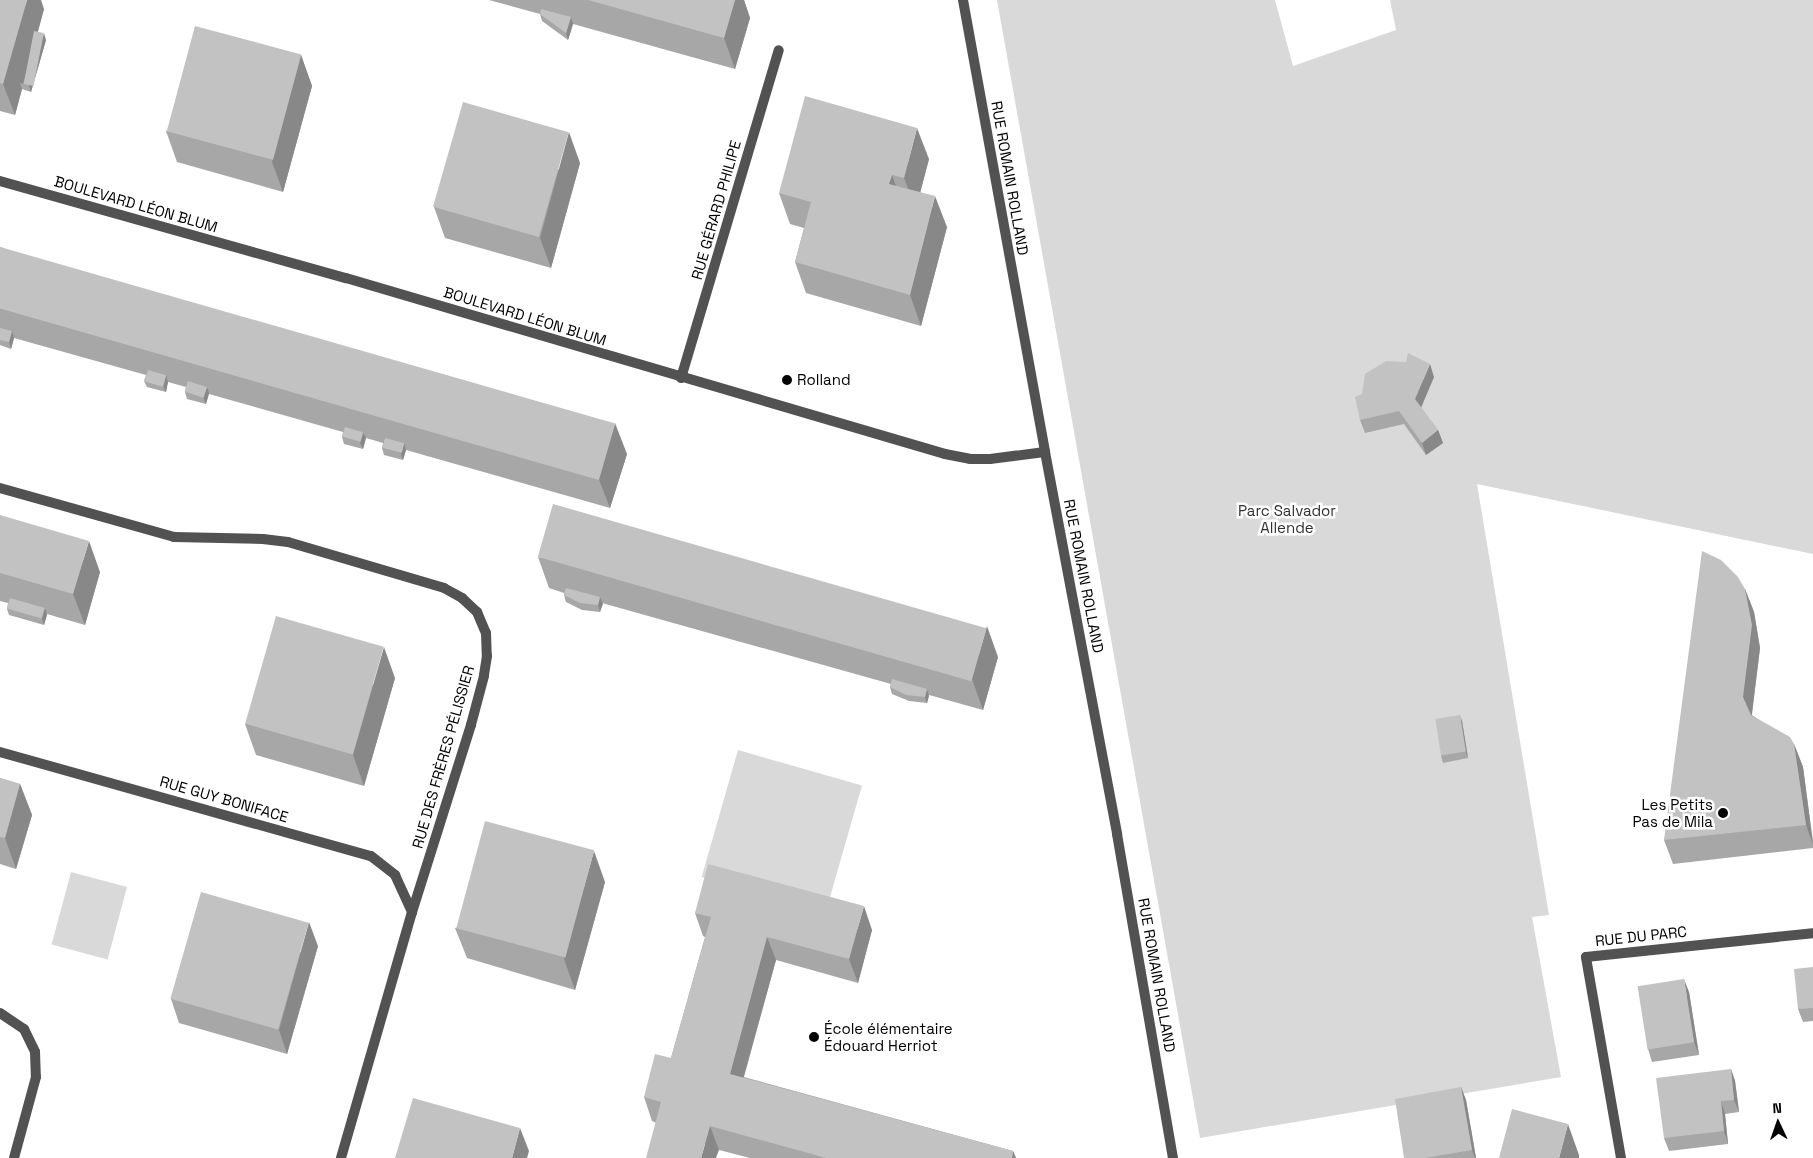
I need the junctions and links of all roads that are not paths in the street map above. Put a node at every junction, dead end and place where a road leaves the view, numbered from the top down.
1 (963, 0) edge
2 (779, 50) dead end
3 (0, 181) edge
4 (681, 378) junction
5 (1045, 452) junction
6 (0, 488) edge
7 (0, 752) edge
8 (412, 912) junction
9 (1813, 933) edge
10 (0, 1013) edge
11 (14, 1158) edge
12 (341, 1158) edge
13 (1173, 1158) edge
14 (1621, 1158) edge

1 - 5 street, RUE ROMAIN ROLLAND
2 - 4 street, RUE GÉRARD PHILIPE
3 - 4 street, BOULEVARD LÉON BLUM
4 - 5 street, BOULEVARD LÉON BLUM
5 - 13 street, RUE ROMAIN ROLLAND
6 - 8 street, RUE DES FRÈRES PÉLISSIER
7 - 8 street, RUE GUY BONIFACE
8 - 12 street, RUE DES FRÈRES PÉLISSIER
9 - 14 street, RUE DU PARC
10 - 11 street

